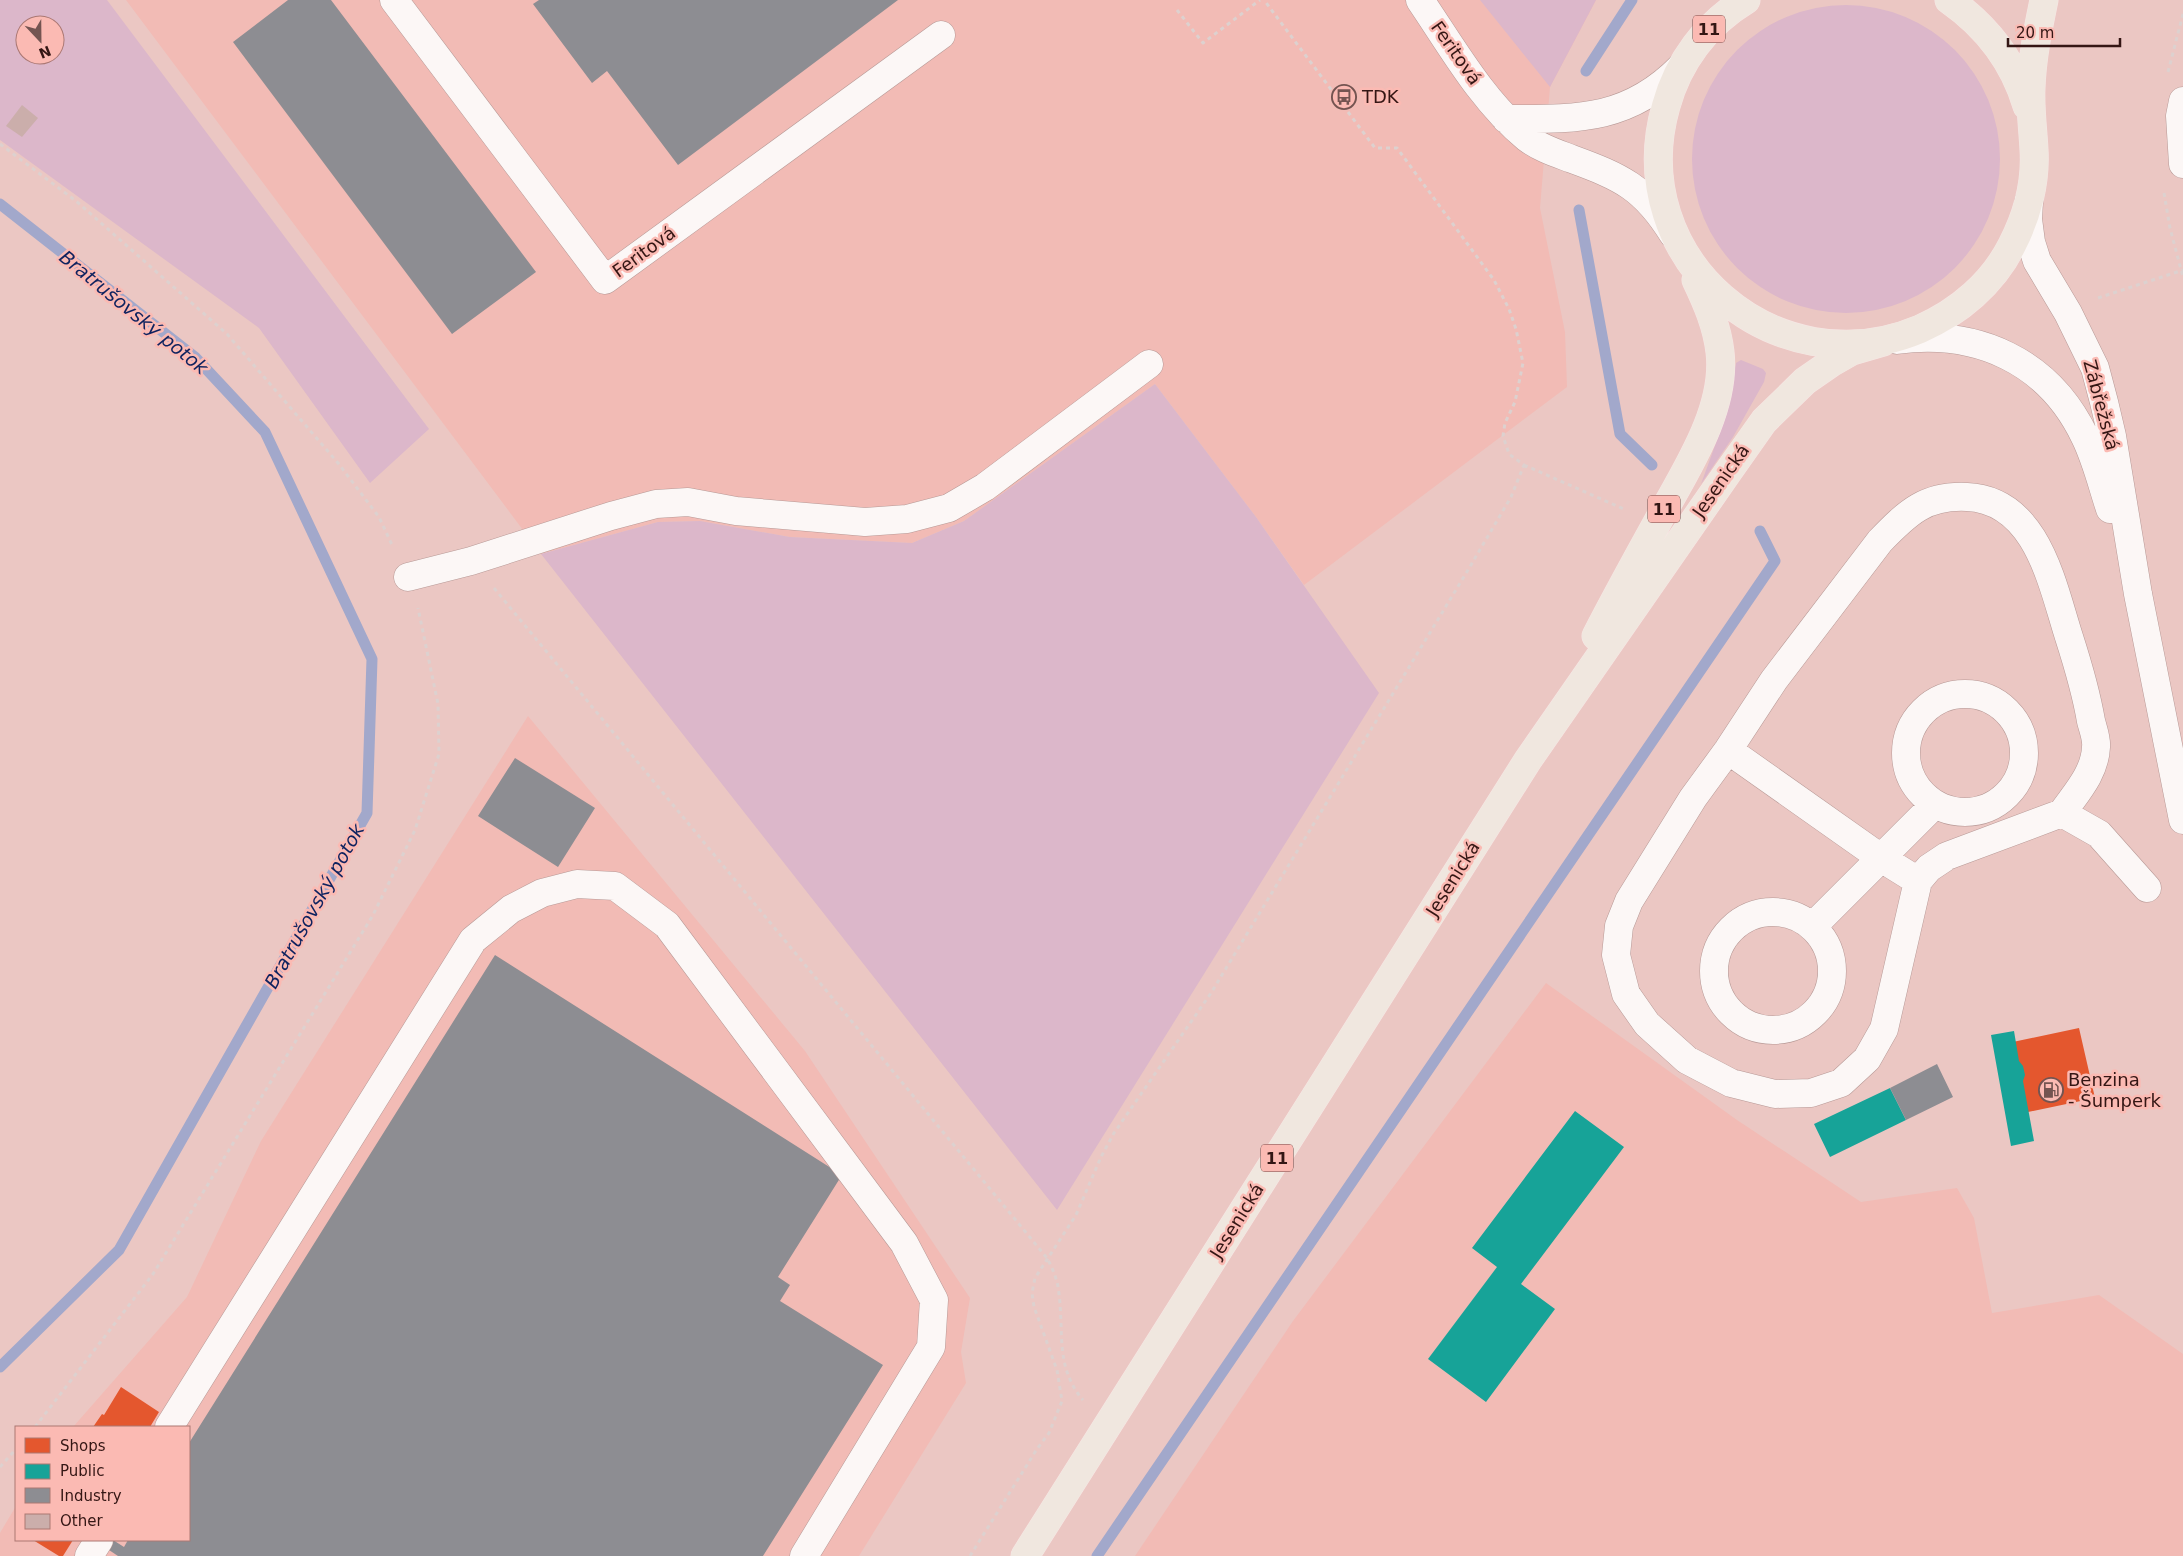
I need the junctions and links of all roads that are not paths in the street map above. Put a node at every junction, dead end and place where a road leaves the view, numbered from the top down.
1 (394, 0) edge
2 (1420, 0) edge
3 (1948, 0) edge
4 (2044, 0) edge
5 (1739, 3) edge
6 (941, 35) dead end
7 (1681, 67) junction
8 (2183, 101) edge
9 (1500, 112) junction
10 (2033, 134) junction
11 (2183, 165) edge
12 (2030, 198) junction
13 (1679, 243) junction
14 (1883, 342) junction
15 (1149, 364) dead end
16 (408, 577) road end
17 (2138, 594) junction
18 (1728, 750) junction
19 (2177, 759) edge
20 (1528, 760) junction
21 (1935, 804) junction
22 (2062, 813) junction
23 (2183, 820) edge
24 (1882, 858) junction
25 (1918, 881) junction
26 (2148, 888) dead end
27 (1812, 927) junction
28 (170, 1426) edge
29 (98, 1541) edge
30 (89, 1556) edge
31 (804, 1556) edge
32 (1025, 1556) edge

1 - 6 street, Feritová
2 - 9 street, Feritová
3 - 10 main road, Zábřežská
4 - 10 main road, Zábřežská
5 - 7 main road, Zábřežská / 11
7 - 9 street
7 - 13 main road, Zábřežská / 11
8 - 11 street
9 - 13 street, Feritová
10 - 12 main road, Zábřežská / 11
12 - 14 main road, Zábřežská / 11
12 - 17 street, Zábřežská
13 - 14 main road, Zábřežská
13 - 20 main road, Jesenická / 11
14 - 17 street, Zábřežská
14 - 20 main road, Jesenická / 11
15 - 16 street
17 - 19 street, Zábřežská
18 - 22 street
18 - 24 street
18 - 25 street
19 - 23 street, Zábřežská
20 - 32 main road, Jesenická / 11
21 - 21 street
21 - 24 street
22 - 25 street
22 - 26 street
24 - 25 street
24 - 27 street
27 - 27 street
28 - 31 street
29 - 30 street

